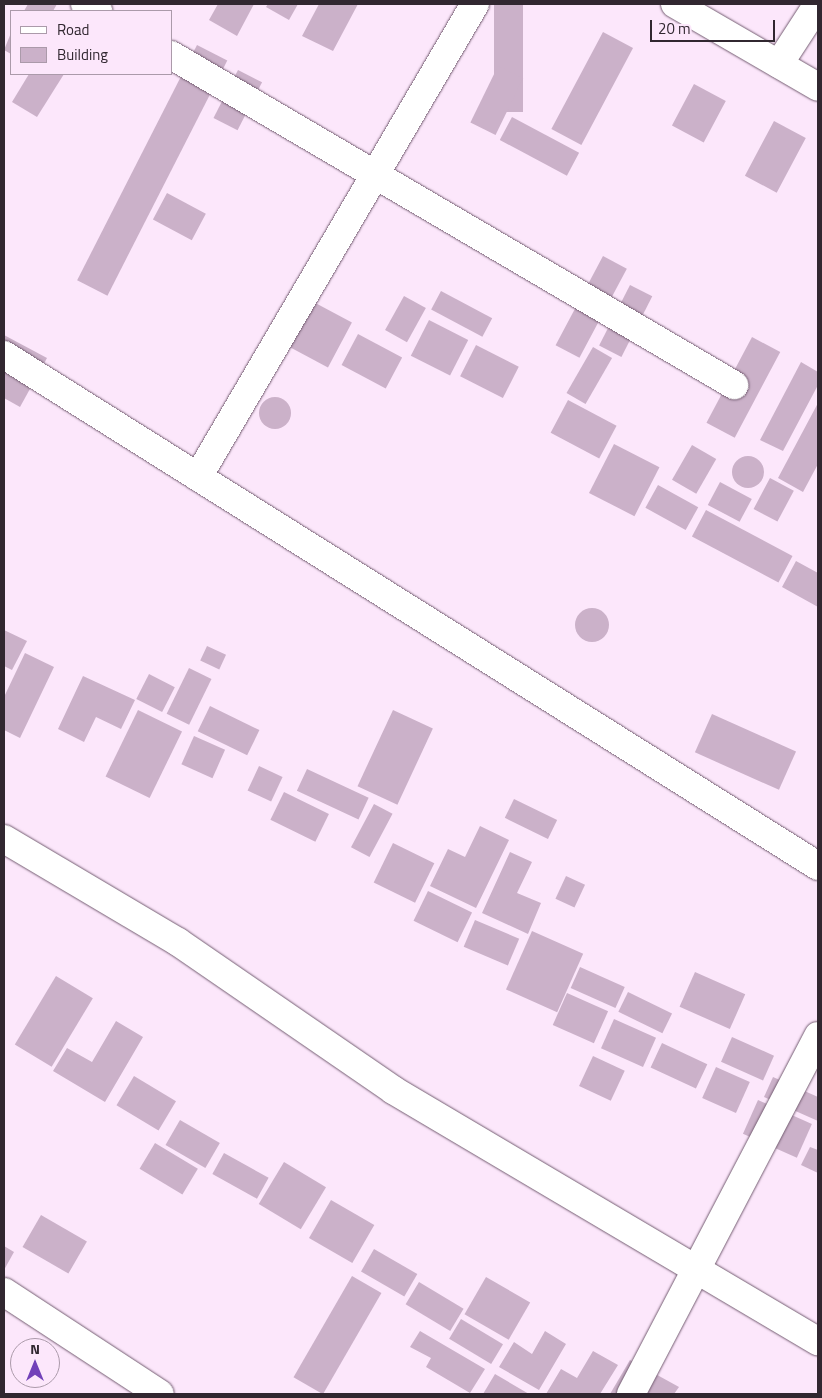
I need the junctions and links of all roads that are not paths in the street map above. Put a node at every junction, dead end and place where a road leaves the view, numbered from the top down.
1 (85, 4) edge
2 (475, 4) edge
3 (674, 4) edge
4 (818, 4) edge
5 (96, 10) edge
6 (172, 56) edge
7 (779, 64) junction
8 (818, 87) edge
9 (374, 176) junction
10 (4, 355) edge
11 (734, 384) dead end
12 (198, 477) junction
13 (4, 839) edge
14 (818, 866) edge
15 (818, 1036) edge
16 (696, 1269) junction
17 (4, 1292) edge
18 (818, 1341) edge
19 (160, 1394) edge
20 (631, 1394) edge

1 - 5 street
2 - 9 street
3 - 7 street
4 - 7 street
6 - 9 street
7 - 8 street
9 - 11 street
9 - 12 street
10 - 12 street
12 - 14 street
13 - 16 street
15 - 16 street
16 - 18 street
16 - 20 street
17 - 19 street

